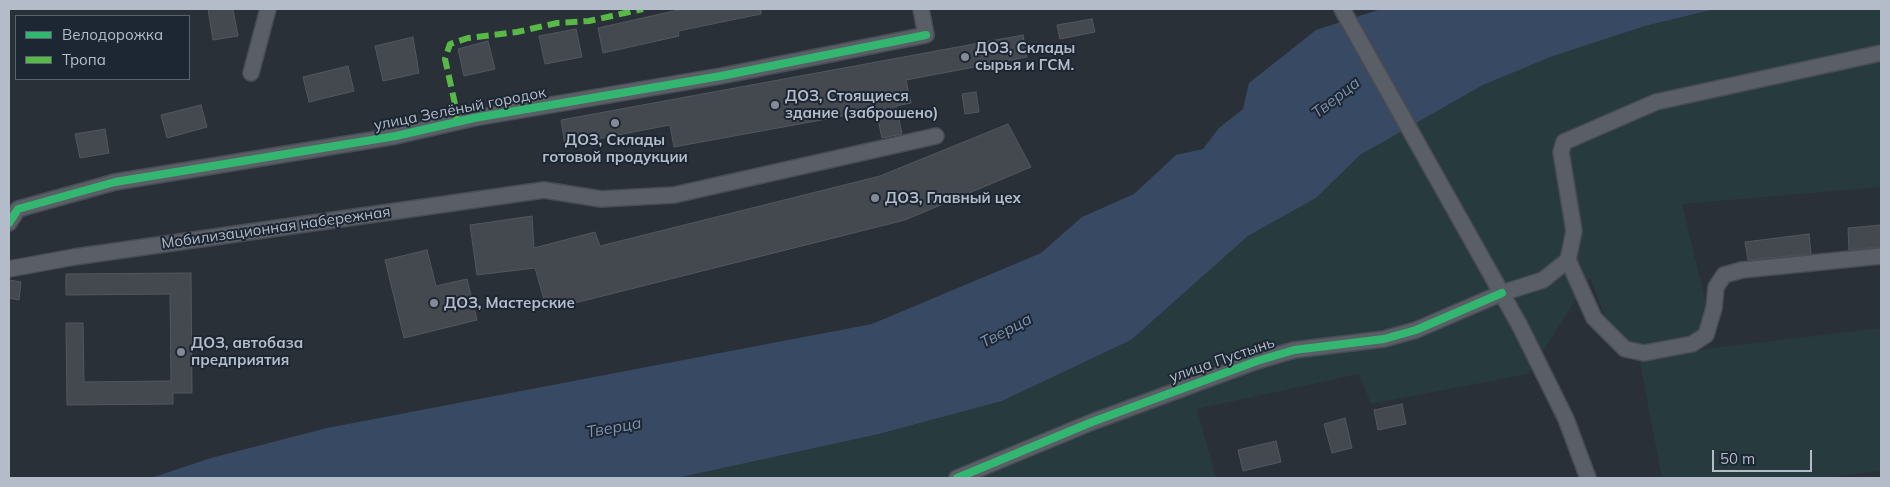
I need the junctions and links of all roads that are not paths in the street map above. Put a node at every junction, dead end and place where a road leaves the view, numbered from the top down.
1 (268, 9) edge
2 (921, 9) edge
3 (1342, 9) edge
4 (1881, 53) edge
5 (251, 73) dead end
6 (936, 136) dead end
7 (9, 223) edge
8 (1881, 256) edge
9 (1568, 260) junction
10 (9, 269) edge
11 (1502, 293) junction
12 (957, 478) edge
13 (1588, 478) edge

1 - 5 street
2 - 7 street, улица Зелёный городок
3 - 11 street
4 - 9 street
6 - 10 street, Мобилизационная набережная
8 - 9 street
9 - 11 street, улица Пустынь
11 - 12 street, улица Пустынь
11 - 13 street

